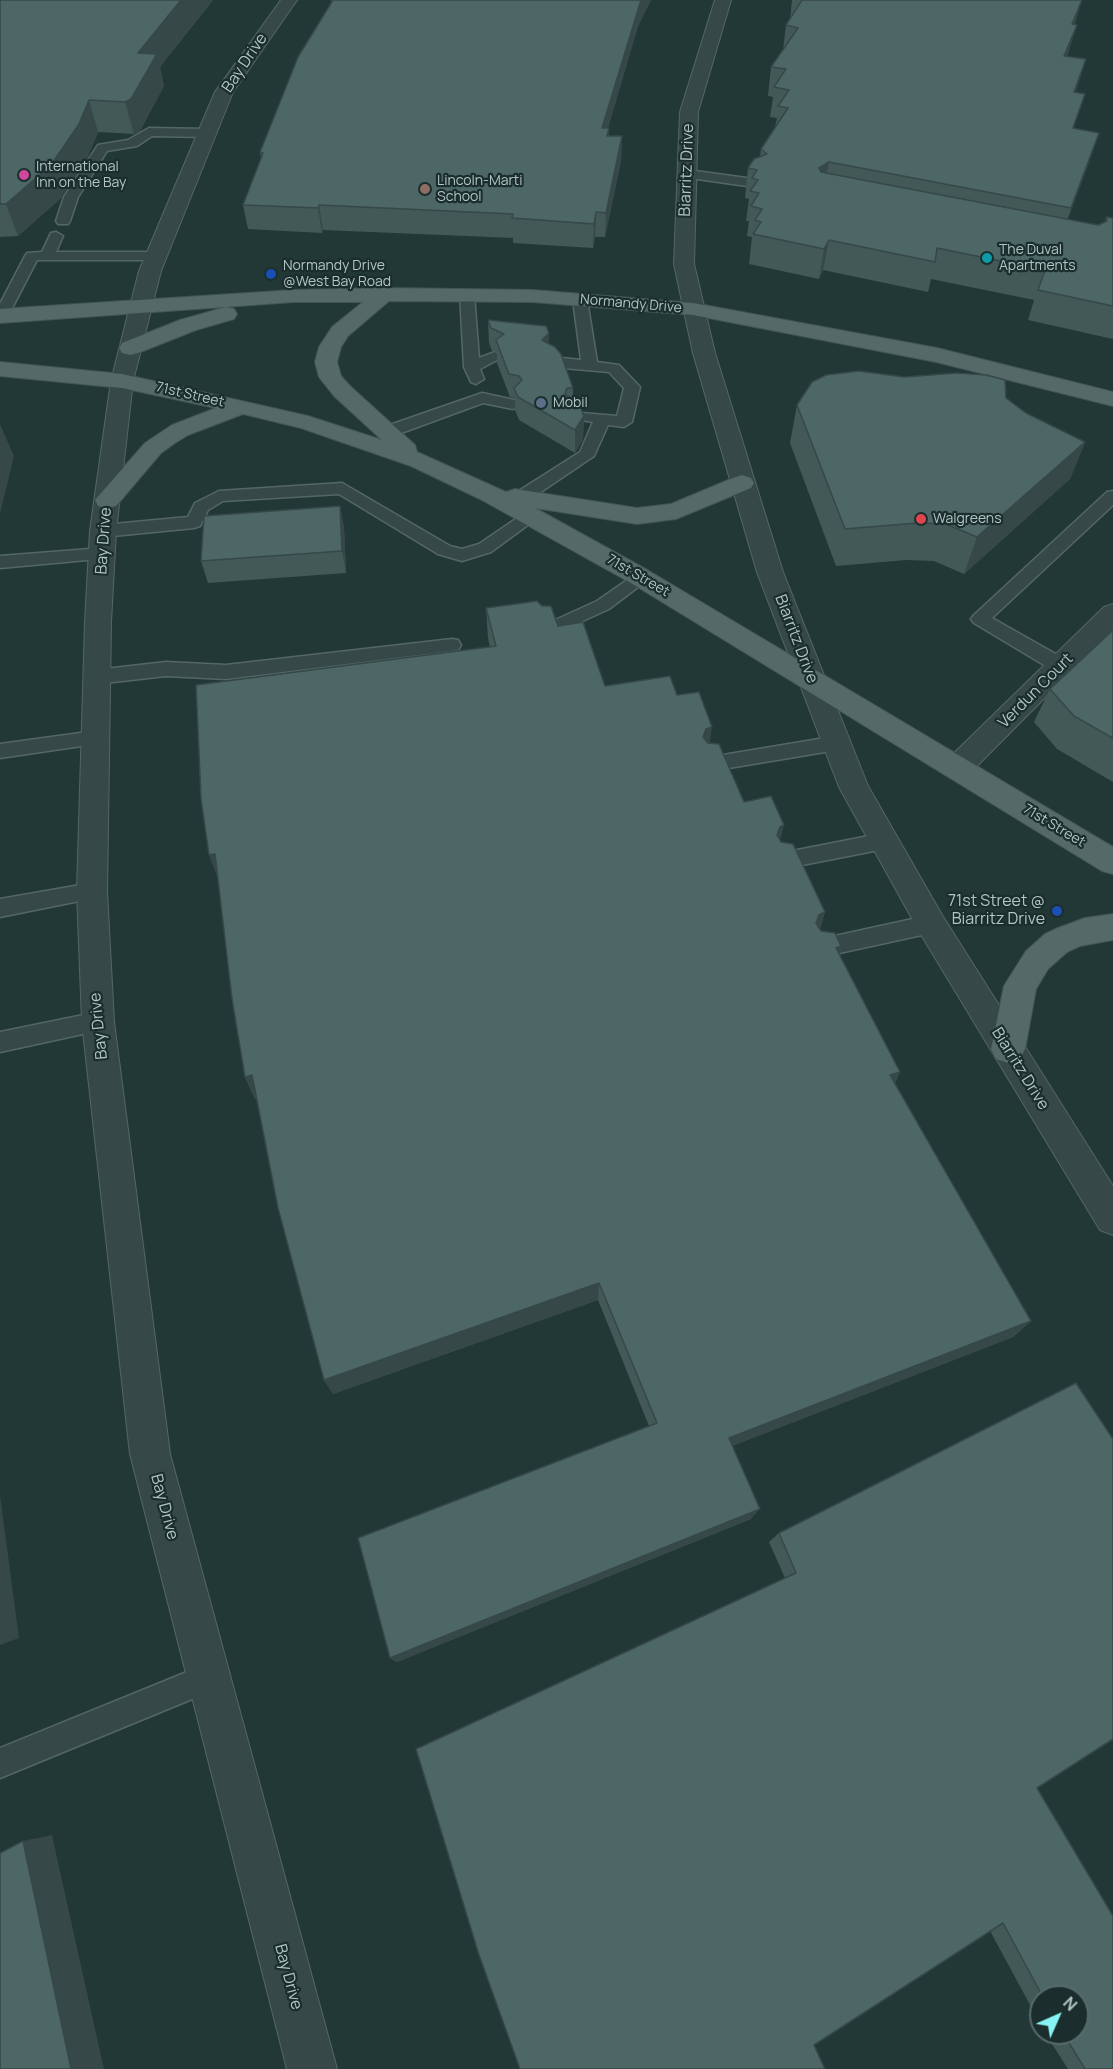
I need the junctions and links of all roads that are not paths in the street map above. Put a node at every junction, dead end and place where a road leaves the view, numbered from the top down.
1 (289, 0) edge
2 (723, 0) edge
3 (206, 133) junction
4 (688, 174) junction
5 (754, 183) edge
6 (63, 220) dead end
7 (56, 236) dead end
8 (47, 256) junction
9 (156, 256) junction
10 (385, 294) junction
11 (467, 294) junction
12 (294, 296) junction
13 (580, 300) junction
14 (139, 307) junction
15 (693, 309) junction
16 (0, 316) edge
17 (130, 348) junction
18 (495, 357) edge
19 (552, 362) edge
20 (590, 366) junction
21 (472, 367) junction
22 (0, 369) edge
23 (122, 381) junction
24 (482, 398) junction
25 (1113, 399) edge
26 (513, 404) edge
27 (241, 407) junction
28 (575, 415) edge
29 (603, 419) junction
30 (387, 432) junction
31 (419, 461) junction
32 (742, 483) junction
33 (1113, 496) edge
34 (107, 500) junction
35 (526, 507) junction
36 (103, 542) junction
37 (0, 562) edge
38 (640, 577) junction
39 (1113, 613) edge
40 (548, 630) edge
41 (452, 645) dead end
42 (1061, 666) junction
43 (96, 677) junction
44 (812, 679) junction
45 (95, 738) junction
46 (837, 743) junction
47 (0, 751) edge
48 (711, 764) edge
49 (958, 767) junction
50 (884, 841) junction
51 (782, 861) edge
52 (1113, 862) edge
53 (92, 891) junction
54 (0, 908) edge
55 (931, 924) junction
56 (1113, 927) edge
57 (821, 948) edge
58 (98, 1022) junction
59 (0, 1042) edge
60 (1008, 1049) junction
61 (1113, 1218) edge
62 (209, 1678) junction
63 (0, 1762) edge
64 (312, 2069) edge

1 - 3 street, Bay Drive
2 - 4 street, Biarritz Drive
3 - 6 lane
3 - 9 street, Bay Drive
4 - 5 lane
4 - 15 street, Biarritz Drive
7 - 8 lane
8 - 9 lane
8 - 16 lane
9 - 14 street, Bay Drive
10 - 11 main road, Normandy Drive
10 - 12 main road, Normandy Drive
10 - 30 main road
11 - 13 main road, Normandy Drive
11 - 21 lane
12 - 14 main road, Normandy Drive
12 - 17 main road
13 - 15 main road, Normandy Drive
13 - 20 lane
14 - 16 main road, Normandy Drive
14 - 17 street, Bay Drive
15 - 25 main road, Normandy Drive
15 - 32 street, Biarritz Drive
17 - 23 street, Bay Drive
18 - 21 lane
19 - 20 lane
20 - 29 lane
21 - 24 lane
22 - 23 main road, 71st Street
23 - 27 main road, 71st Street
23 - 34 street, Bay Drive
24 - 26 lane
24 - 30 lane
27 - 31 main road, 71st Street
27 - 34 main road
28 - 29 lane
29 - 35 lane
30 - 31 main road
31 - 35 main road, 71st Street
32 - 35 main road
32 - 44 street, Biarritz Drive
33 - 42 lane
34 - 36 street, Bay Drive
35 - 36 lane
35 - 38 main road, 71st Street
36 - 37 lane
36 - 43 street, Bay Drive
38 - 40 lane
38 - 44 main road, 71st Street
39 - 42 street, Verdun Court
41 - 43 lane
42 - 49 street, Verdun Court
43 - 45 street, Bay Drive
44 - 46 street, Biarritz Drive
44 - 49 main road, 71st Street
45 - 47 lane
45 - 53 street, Bay Drive
46 - 48 lane
46 - 50 street, Biarritz Drive
49 - 52 main road, 71st Street
50 - 51 lane
50 - 55 street, Biarritz Drive
53 - 54 lane
53 - 58 street, Bay Drive
55 - 57 lane
55 - 60 street, Biarritz Drive
56 - 60 main road
58 - 59 lane
58 - 62 street, Bay Drive
60 - 61 street, Biarritz Drive
62 - 63 lane
62 - 64 street, Bay Drive

